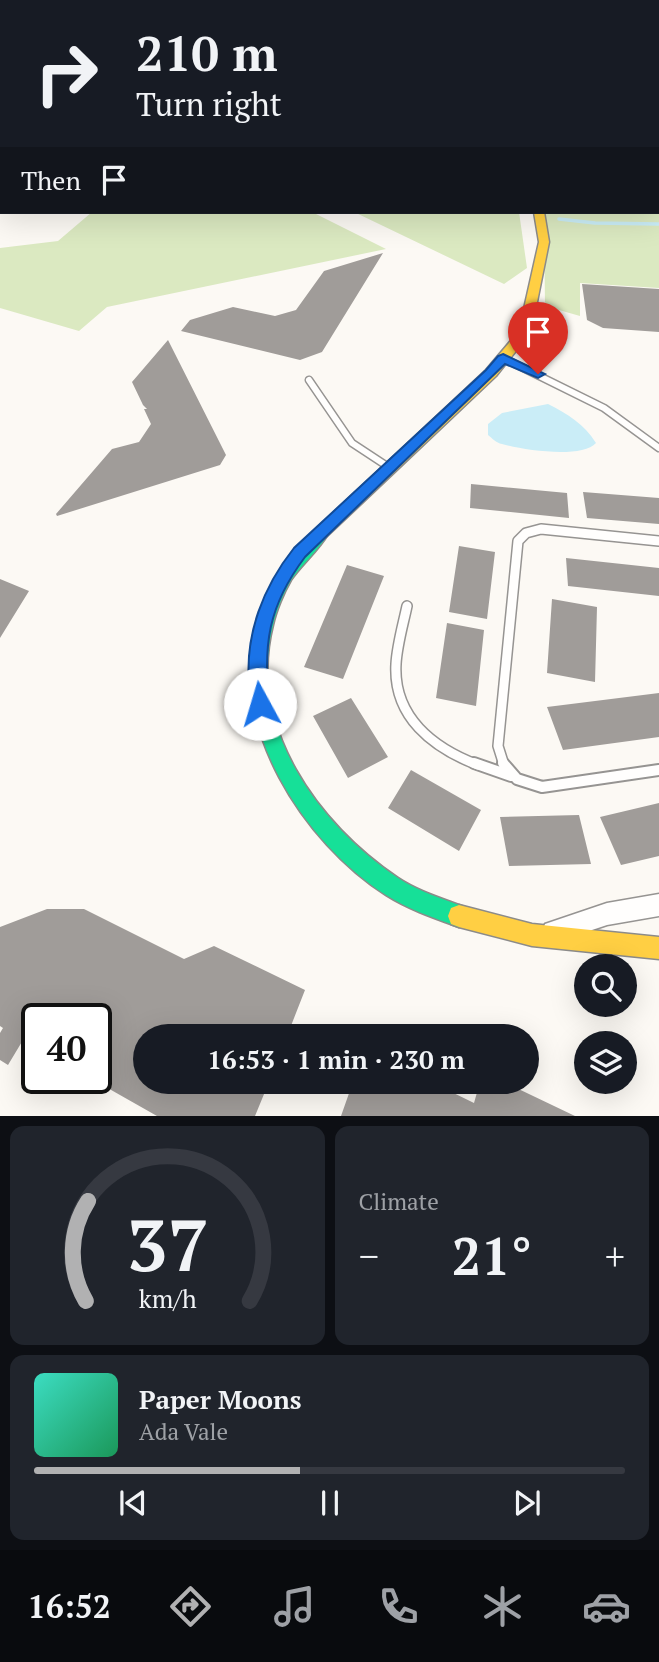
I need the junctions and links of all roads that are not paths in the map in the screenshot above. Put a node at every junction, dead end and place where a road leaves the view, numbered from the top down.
1 (539, 214) edge
2 (503, 358) junction
3 (309, 380) dead end
4 (659, 448) edge
5 (390, 468) junction
6 (659, 541) edge
7 (407, 606) dead end
8 (659, 771) edge
9 (511, 776) junction
10 (659, 905) edge
11 (538, 937) junction
12 (659, 948) edge

1 - 2 street
2 - 4 lane
2 - 5 street
3 - 5 lane
5 - 11 street
6 - 9 lane
7 - 9 lane
8 - 9 lane
10 - 11 street
11 - 12 street

